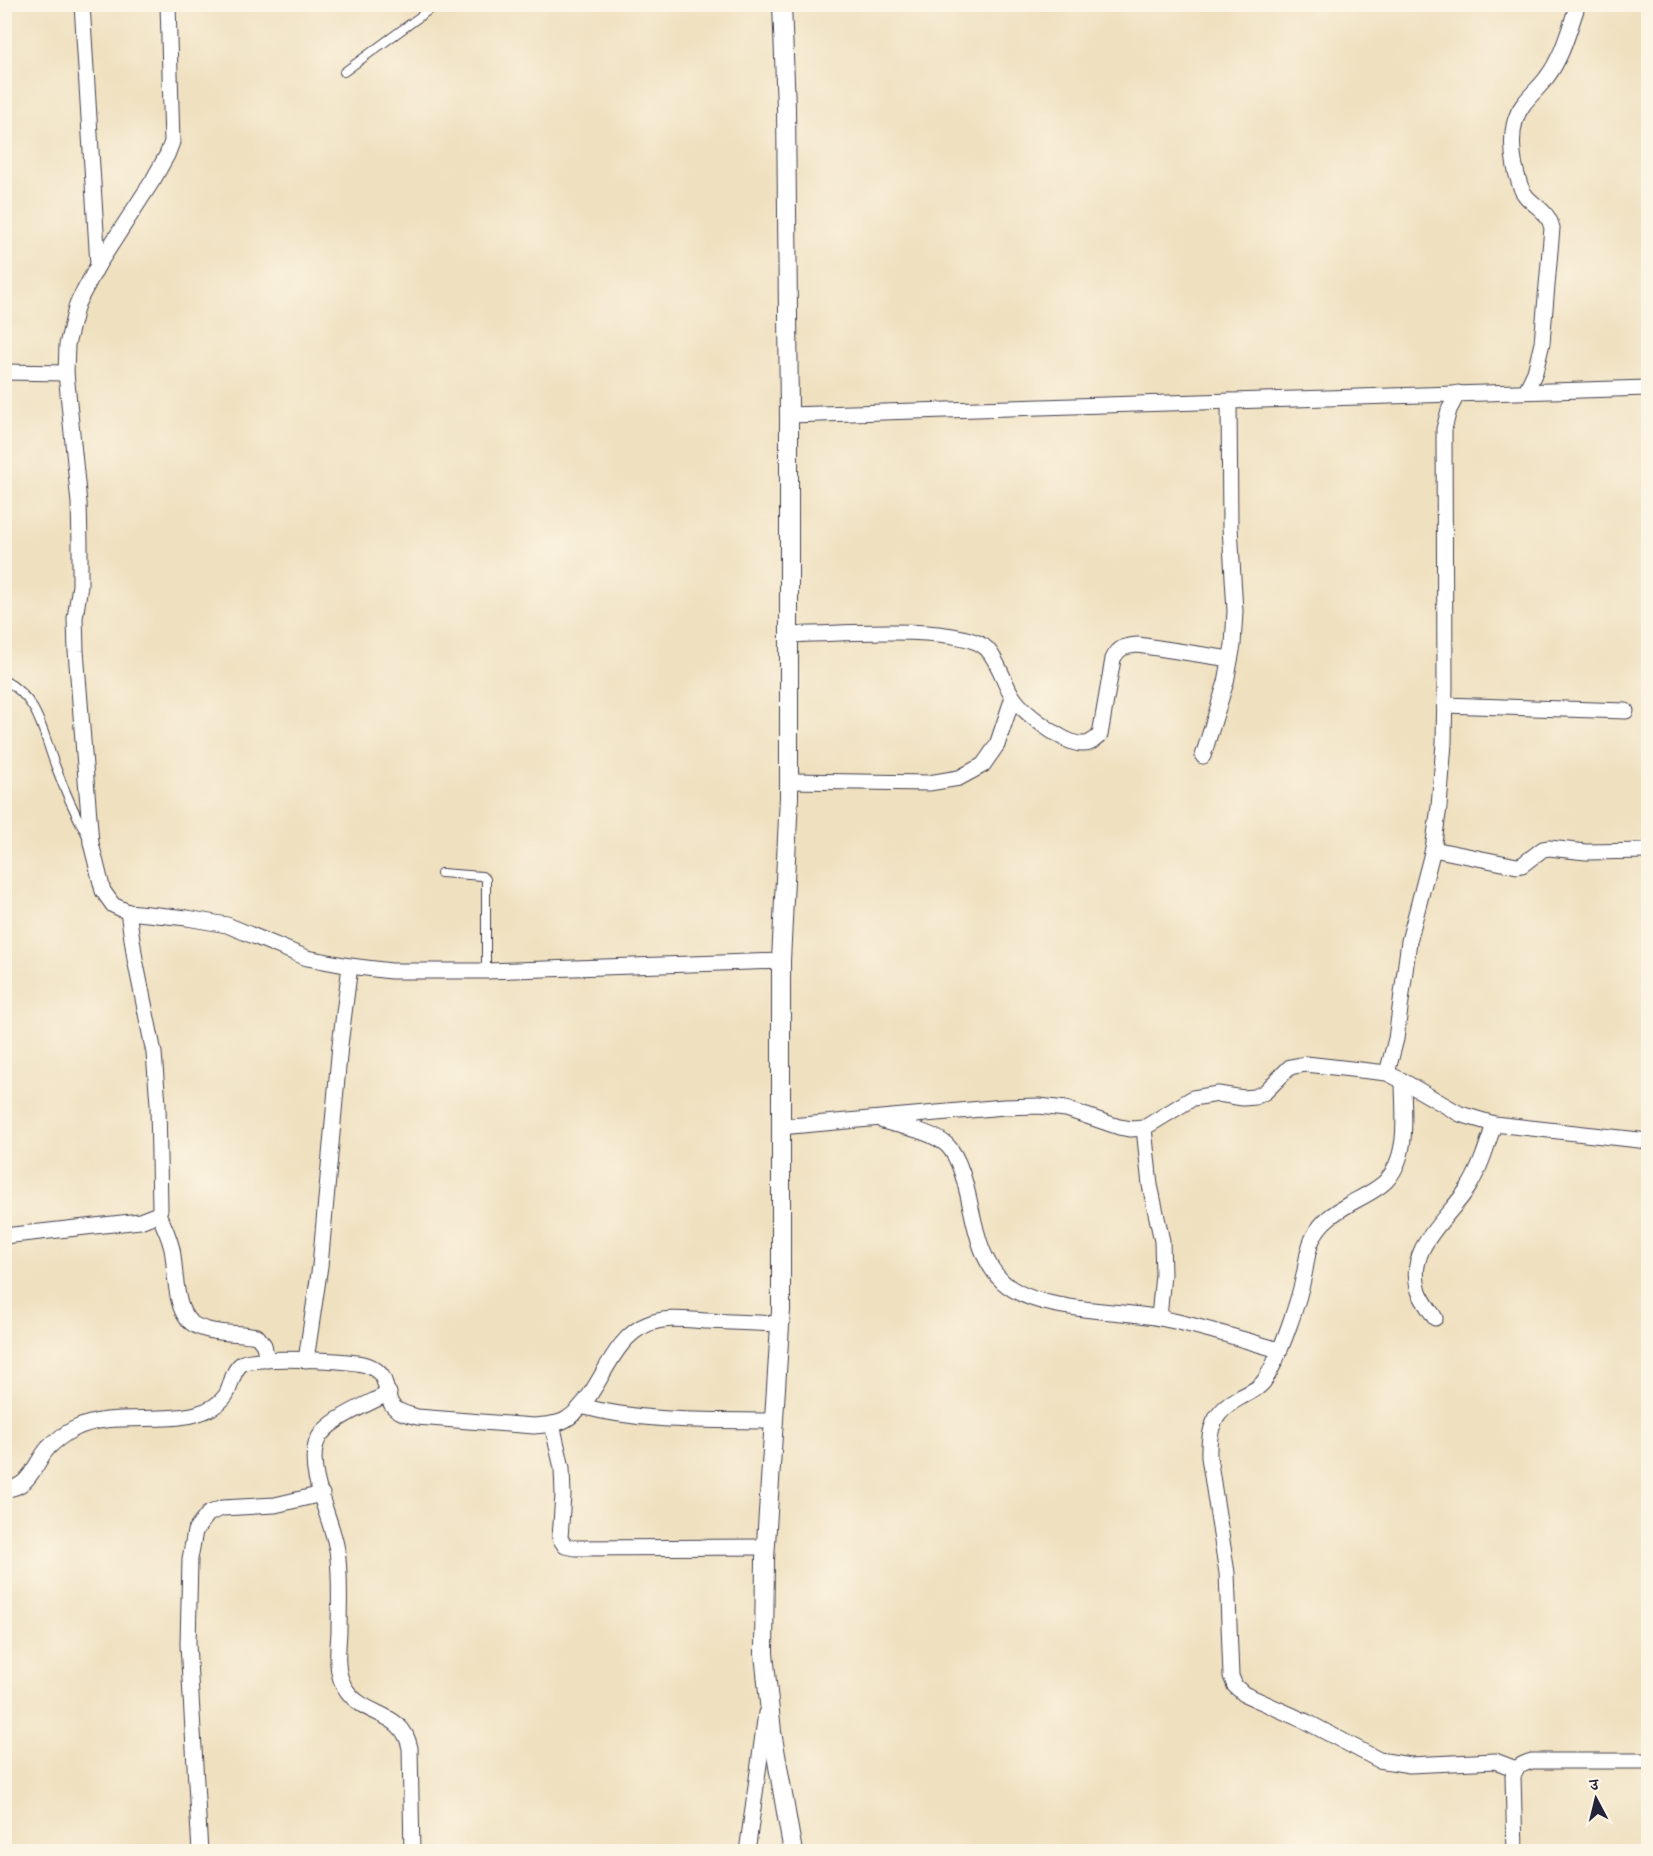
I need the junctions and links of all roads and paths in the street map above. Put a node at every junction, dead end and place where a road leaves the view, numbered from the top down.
1 (82, 4) edge
2 (168, 4) edge
3 (437, 4) edge
4 (782, 4) edge
5 (1578, 4) edge
6 (344, 72) dead end
7 (98, 265) junction
8 (4, 372) edge
9 (66, 373) junction
10 (1648, 388) edge
11 (1526, 391) junction
12 (1458, 393) junction
13 (1228, 401) junction
14 (789, 415) junction
15 (789, 635) junction
16 (1230, 659) junction
17 (4, 680) edge
18 (1013, 698) junction
19 (1444, 705) junction
20 (1626, 711) dead end
21 (1203, 756) dead end
22 (789, 781) junction
23 (91, 843) junction
24 (1432, 849) junction
25 (1648, 851) edge
26 (441, 873) dead end
27 (128, 912) junction
28 (782, 961) junction
29 (350, 966) junction
30 (486, 971) junction
31 (1387, 1073) junction
32 (1403, 1081) junction
33 (874, 1119) junction
34 (1494, 1124) junction
35 (780, 1127) junction
36 (1144, 1128) junction
37 (1648, 1141) edge
38 (158, 1214) junction
39 (4, 1236) edge
40 (1159, 1318) junction
41 (1436, 1318) dead end
42 (780, 1324) junction
43 (1279, 1350) junction
44 (267, 1360) junction
45 (306, 1360) junction
46 (389, 1393) junction
47 (581, 1406) junction
48 (775, 1421) junction
49 (552, 1424) junction
50 (5, 1493) edge
51 (322, 1494) junction
52 (765, 1546) junction
53 (768, 1695) junction
54 (1648, 1761) edge
55 (1516, 1769) junction
56 (200, 1851) edge
57 (412, 1851) edge
58 (747, 1851) edge
59 (793, 1851) edge
60 (1515, 1851) edge

1 - 7 street
2 - 7 street
3 - 6 lane
4 - 14 street
5 - 11 street
7 - 9 street
8 - 9 street
9 - 23 street
10 - 11 street
11 - 12 street
12 - 13 street
12 - 19 street
13 - 14 street
13 - 16 street
14 - 15 street
15 - 18 street
15 - 22 street
16 - 18 street
16 - 21 street
17 - 23 lane
18 - 22 street
19 - 20 street
19 - 24 street
22 - 28 street
23 - 27 street
24 - 25 street
24 - 31 street
26 - 30 lane
27 - 29 street
27 - 38 street
28 - 30 street
28 - 35 street
29 - 30 street
29 - 45 street
31 - 32 street
31 - 36 street
32 - 34 street
32 - 43 street
33 - 35 street
33 - 36 street
33 - 40 street
34 - 37 street
34 - 41 street
35 - 42 street
36 - 40 street
38 - 39 street
38 - 44 street
40 - 43 street
42 - 47 street
42 - 48 street
43 - 55 street
44 - 45 street
44 - 50 street
45 - 46 street
46 - 49 street
46 - 51 street
47 - 48 street
47 - 49 street
48 - 52 street
49 - 52 street
51 - 56 street
51 - 57 street
52 - 53 street
53 - 58 street
53 - 59 street
54 - 55 street
55 - 60 street

